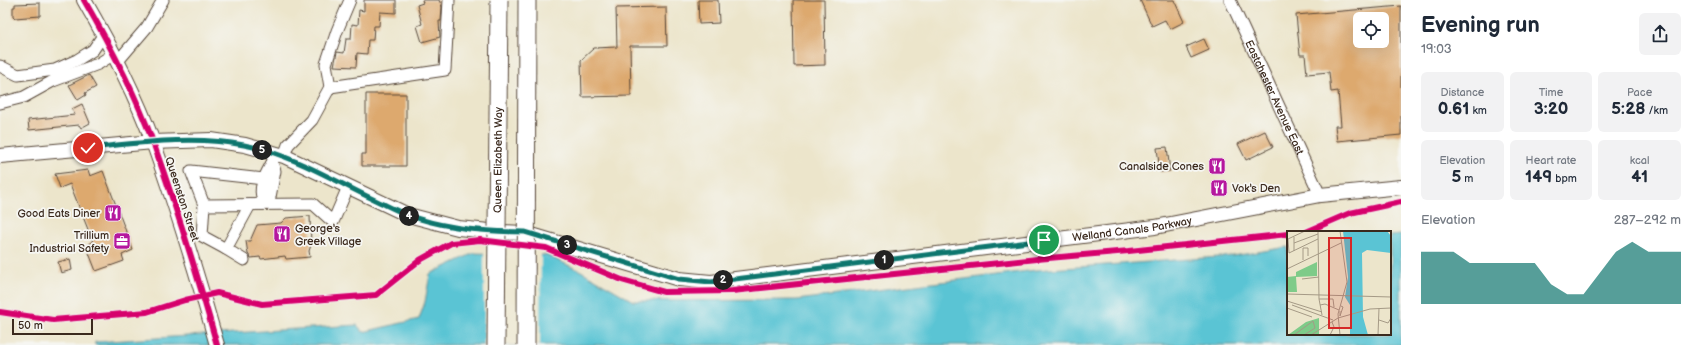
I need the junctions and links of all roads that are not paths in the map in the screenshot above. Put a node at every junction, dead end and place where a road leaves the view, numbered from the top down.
1 (84, 0) edge
2 (163, 0) edge
3 (350, 0) edge
4 (449, 0) edge
5 (499, 0) edge
6 (527, 0) edge
7 (1230, 0) edge
8 (104, 34) junction
9 (116, 58) junction
10 (0, 66) edge
11 (330, 87) junction
12 (0, 103) edge
13 (153, 142) junction
14 (0, 156) edge
15 (277, 158) junction
16 (264, 179) junction
17 (348, 186) junction
18 (1401, 187) edge
19 (1320, 195) junction
20 (262, 202) junction
21 (204, 205) junction
22 (250, 205) junction
23 (226, 249) junction
24 (244, 260) dead end
25 (217, 345) edge
26 (496, 345) edge
27 (526, 345) edge

1 - 8 main road, Queenston Street
2 - 9 street
3 - 11 street
4 - 11 street
5 - 26 highway, Queen Elizabeth Way, bridge
6 - 27 highway, bridge
7 - 19 street, Eastchester Avenue East
8 - 9 main road, Queenston Street
8 - 10 street
9 - 12 street
9 - 13 main road, Queenston Street
11 - 15 street
13 - 14 main road, Welland Canals Parkway
13 - 15 main road, Welland Canals Parkway
13 - 25 main road, Queenston Street
15 - 16 street
15 - 17 main road, Welland Canals Parkway
15 - 20 street
16 - 20 street
16 - 21 street
17 - 19 main road, Welland Canals Parkway
17 - 20 street
18 - 19 main road, Welland Canals Parkway
20 - 22 street
21 - 22 street
21 - 23 street
22 - 23 street
23 - 24 street

